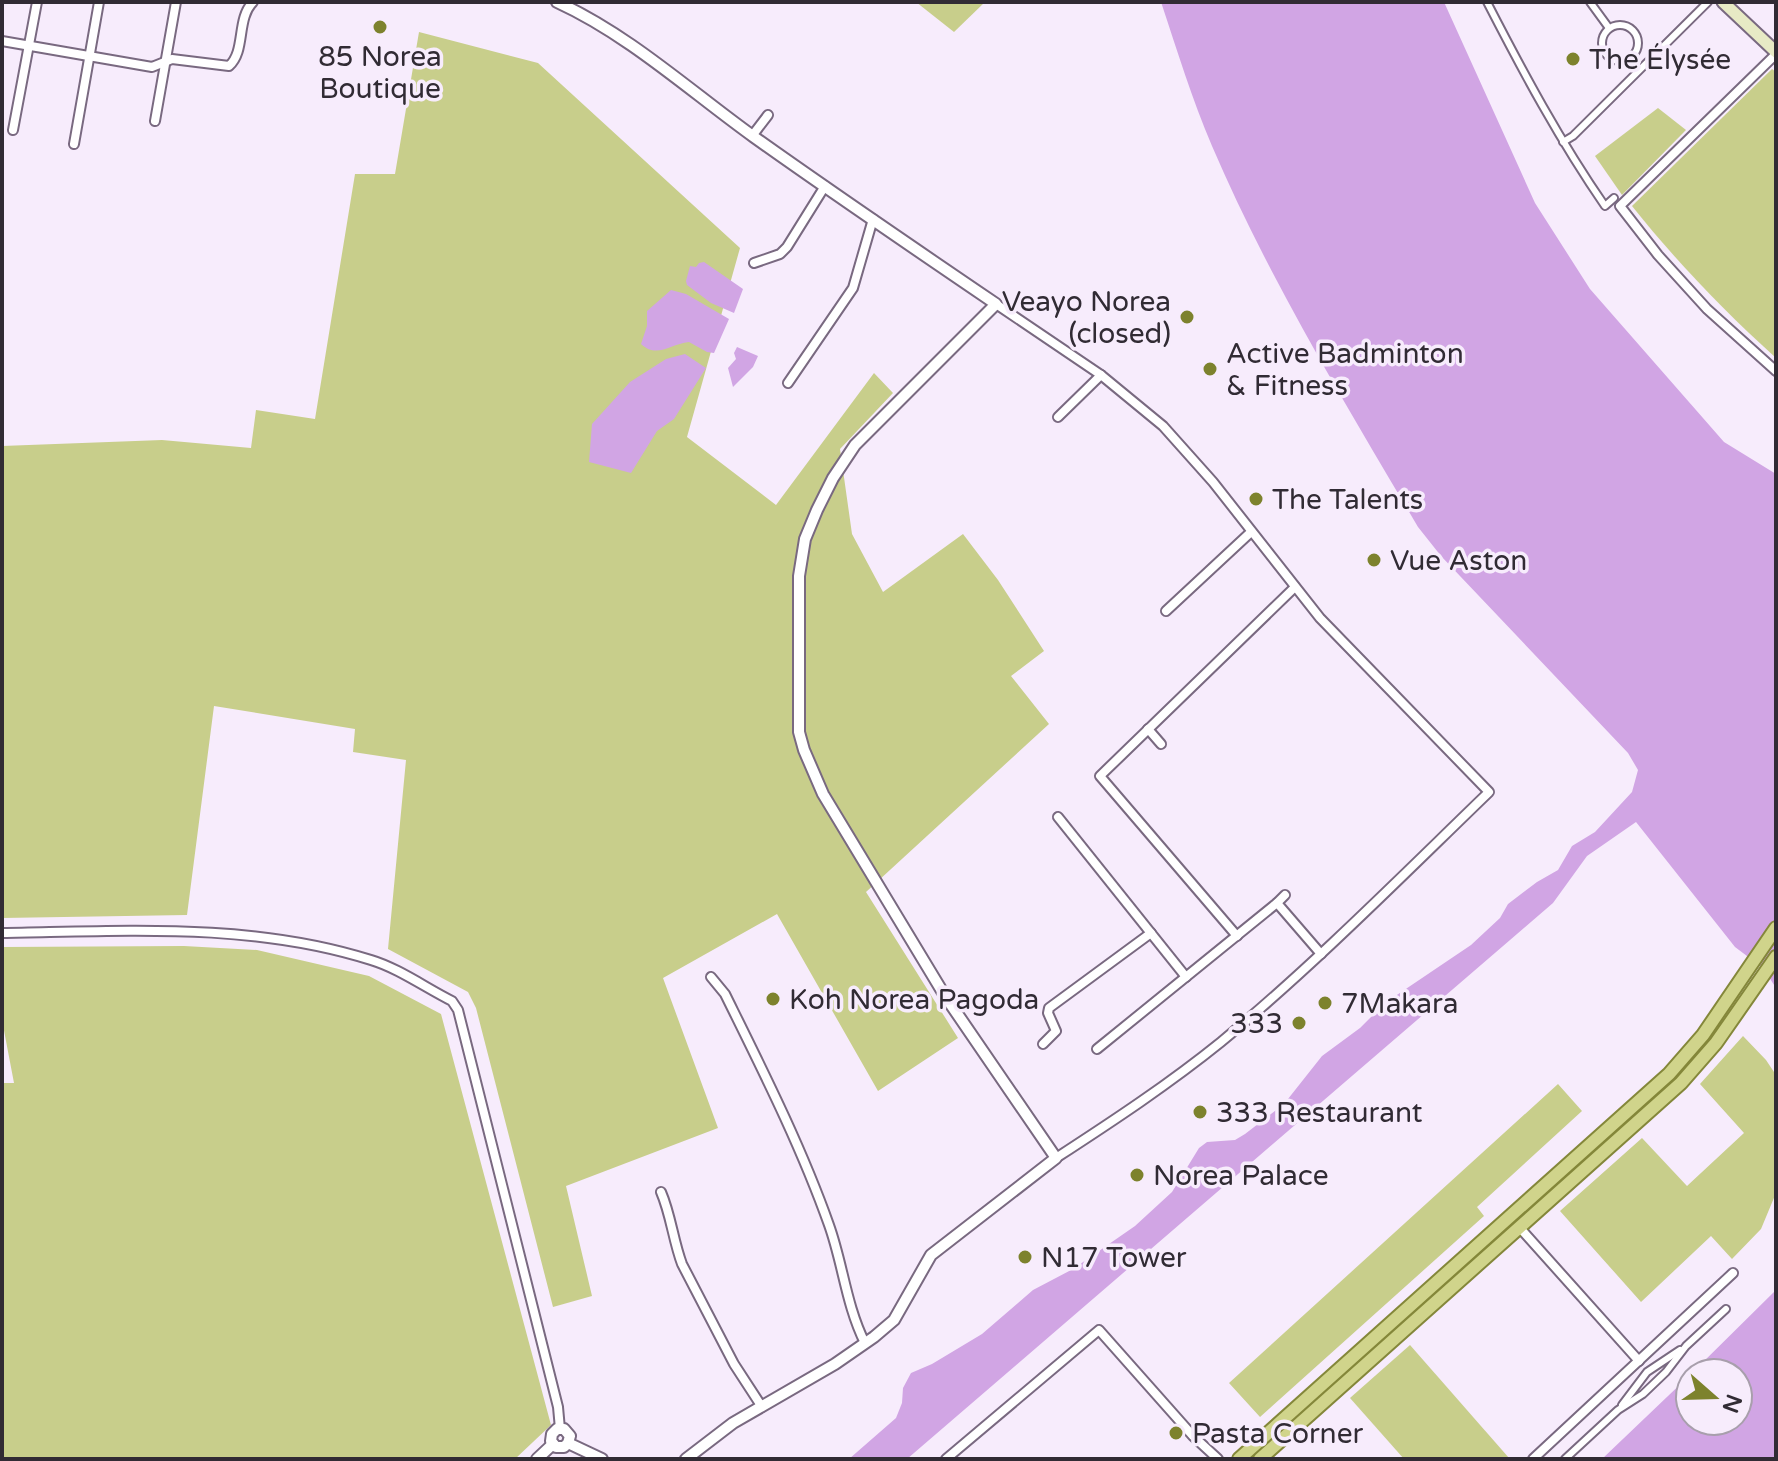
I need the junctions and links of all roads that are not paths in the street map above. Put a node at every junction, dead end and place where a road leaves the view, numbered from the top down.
1 (37, 2) edge
2 (99, 2) edge
3 (176, 2) edge
4 (253, 2) edge
5 (557, 2) edge
6 (1487, 2) edge
7 (1590, 2) edge
8 (1708, 2) edge
9 (1723, 2) edge
10 (570, 5) edge
11 (1609, 28) junction
12 (2, 41) edge
13 (29, 45) junction
14 (1776, 53) edge
15 (90, 56) junction
16 (1631, 57) junction
17 (167, 61) junction
18 (1641, 68) junction
19 (768, 115) dead end
20 (155, 121) dead end
21 (13, 130) dead end
22 (752, 136) junction
23 (1563, 142) junction
24 (74, 144) dead end
25 (825, 186) junction
26 (1614, 198) dead end
27 (873, 219) junction
28 (754, 263) dead end
29 (996, 304) junction
30 (1776, 371) edge
31 (1101, 375) junction
32 (788, 383) dead end
33 (1058, 417) dead end
34 (1251, 532) junction
35 (1295, 587) junction
36 (1166, 611) dead end
37 (1148, 729) junction
38 (1161, 744) dead end
39 (1058, 817) dead end
40 (1285, 895) dead end
41 (1277, 903) junction
42 (1776, 928) edge
43 (2, 933) edge
44 (1151, 933) junction
45 (1237, 936) junction
46 (1321, 954) junction
47 (1776, 957) edge
48 (711, 977) dead end
49 (1186, 977) junction
50 (1043, 1044) dead end
51 (1097, 1049) dead end
52 (1056, 1158) junction
53 (661, 1192) dead end
54 (1520, 1228) junction
55 (1733, 1273) dead end
56 (1726, 1309) dead end
57 (865, 1343) junction
58 (1686, 1346) junction
59 (1639, 1361) junction
60 (762, 1407) junction
61 (1618, 1410) junction
62 (560, 1429) junction
63 (568, 1443) junction
64 (553, 1444) junction
65 (537, 1459) edge
66 (602, 1459) edge
67 (686, 1459) edge
68 (946, 1459) edge
69 (1218, 1459) edge
70 (1239, 1459) edge
71 (1260, 1459) edge
72 (1533, 1459) edge
73 (1565, 1459) edge

1 - 13 street
2 - 15 street
3 - 17 street
4 - 17 street
5 - 10 street
6 - 23 street
7 - 11 street
8 - 18 street
9 - 14 main road
10 - 22 street
11 - 16 street
11 - 16 street
12 - 13 street
13 - 15 street
13 - 21 street
14 - 30 street
15 - 17 street
15 - 24 street
16 - 18 street
17 - 20 street
18 - 23 street
19 - 22 street
22 - 25 street
23 - 26 street
25 - 27 street
25 - 28 street
27 - 29 street
27 - 32 street
29 - 31 street
29 - 52 street
31 - 33 street
31 - 34 street
34 - 35 street
34 - 36 street
35 - 37 street
35 - 46 street
37 - 38 street
37 - 45 street
39 - 44 street
40 - 41 street
41 - 45 street
41 - 46 street
42 - 70 main road
43 - 62 street
44 - 49 street
44 - 50 street
45 - 49 street
46 - 52 street
47 - 54 main road
48 - 57 street
49 - 51 street
52 - 57 street
53 - 60 street
54 - 59 street
54 - 71 main road
55 - 59 street
56 - 58 street
57 - 60 street
58 - 61 street
58 - 61 street
59 - 72 street
60 - 67 street
61 - 73 street
62 - 63 street
62 - 64 street
63 - 64 street
63 - 66 street
64 - 65 street
68 - 69 street

